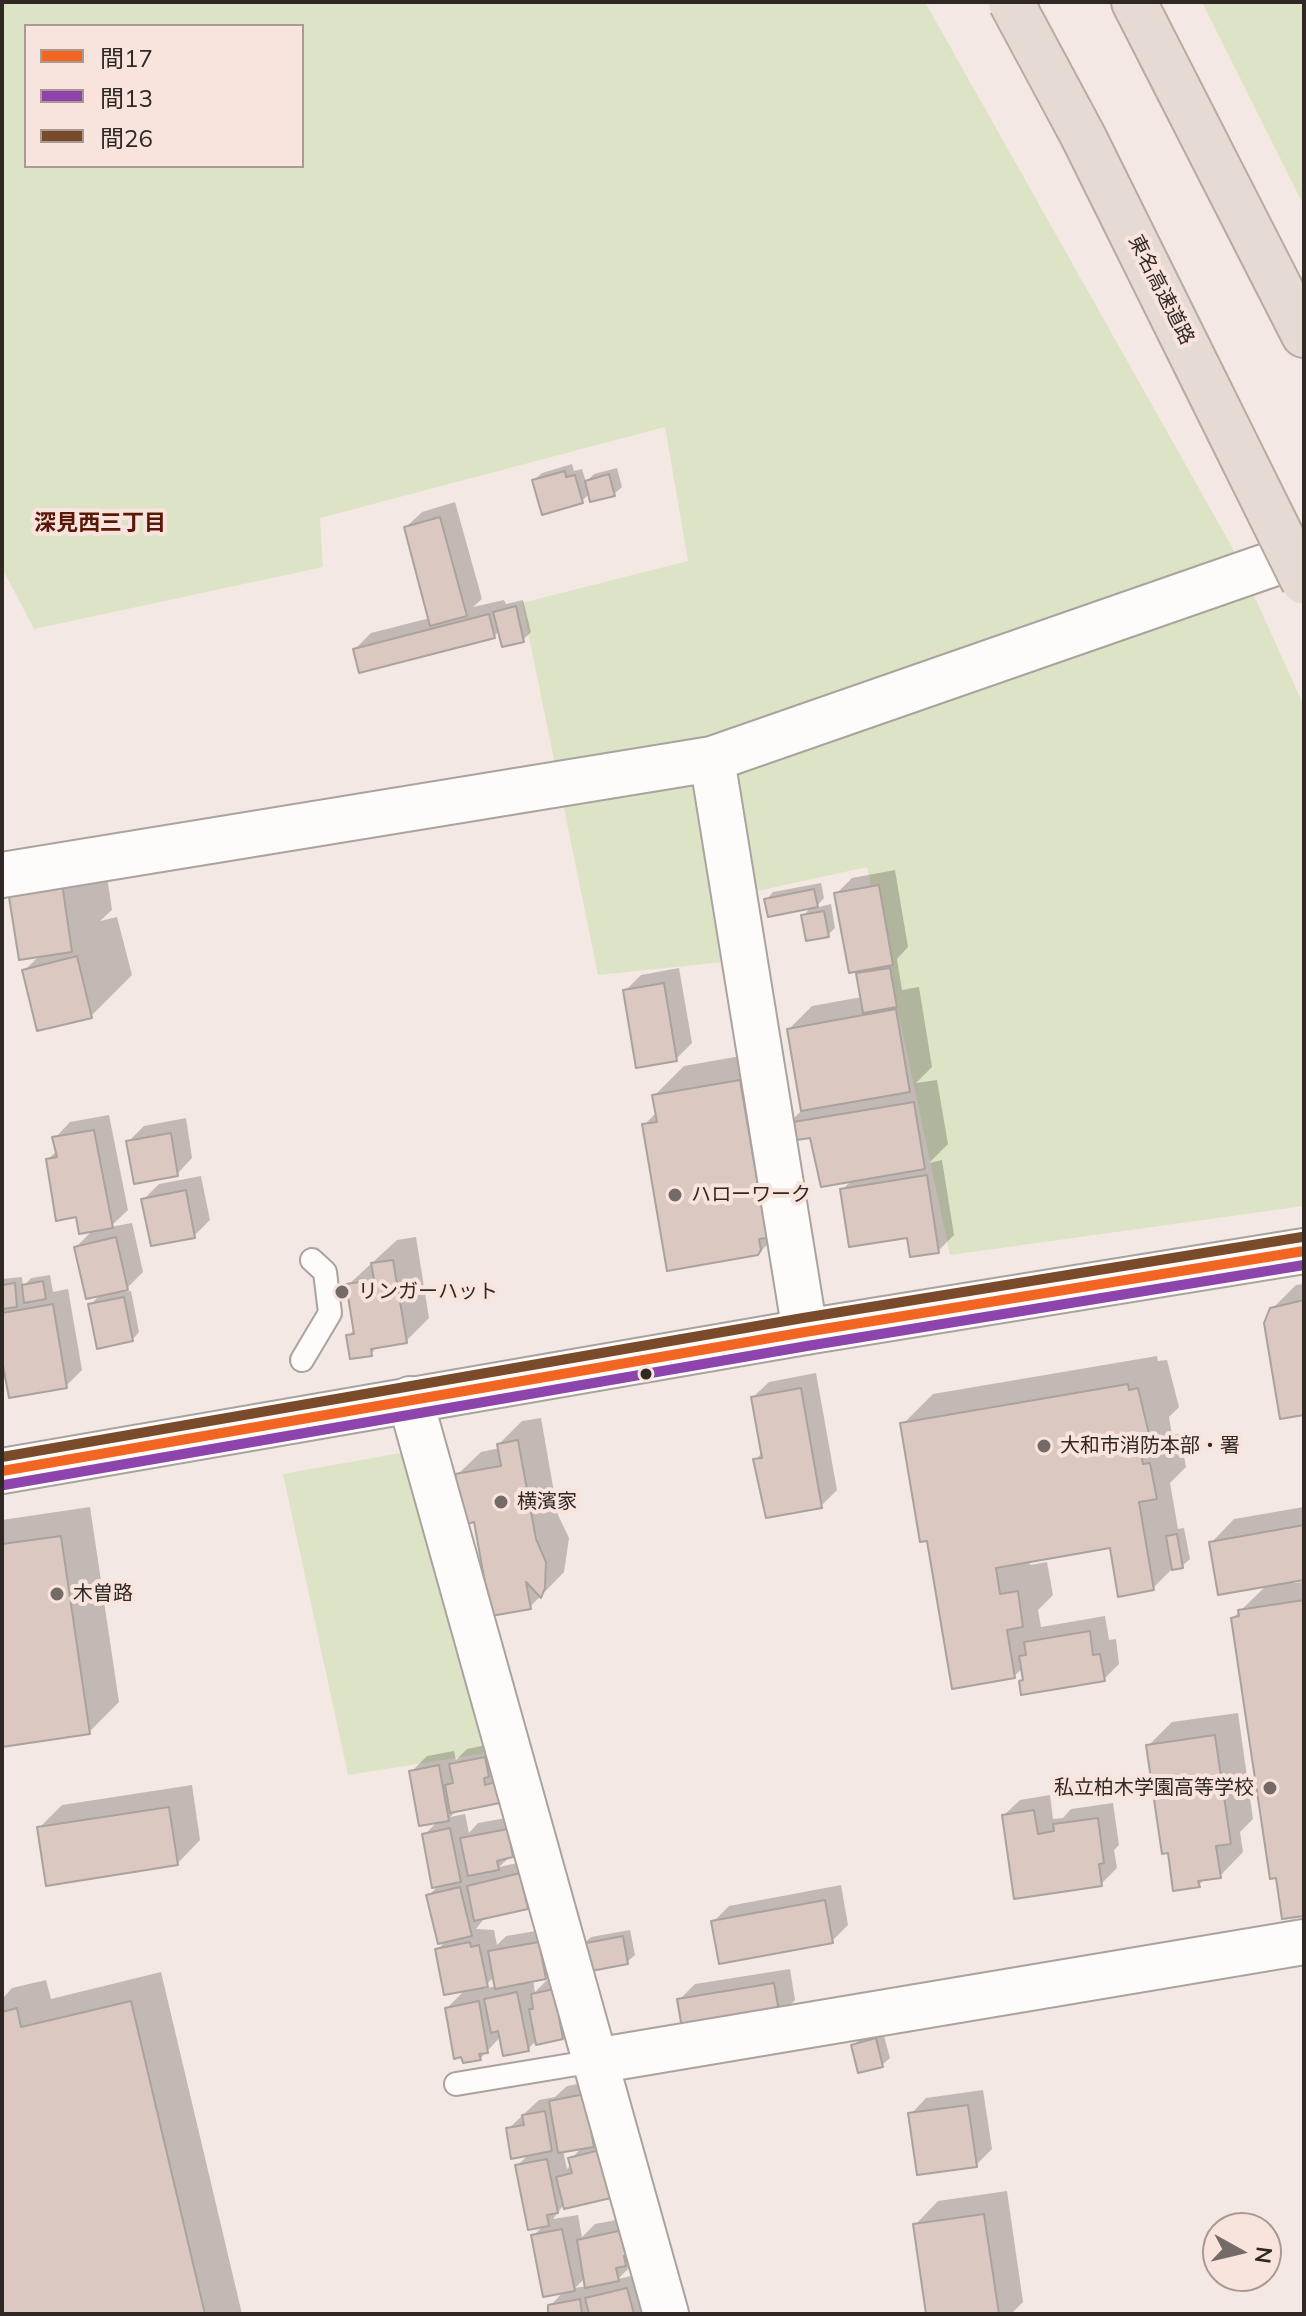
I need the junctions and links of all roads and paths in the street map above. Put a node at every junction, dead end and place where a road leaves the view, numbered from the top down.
1 (1011, 2) edge
2 (1134, 2) edge
3 (1304, 335) edge
4 (1304, 553) edge
5 (1304, 582) edge
6 (712, 759) junction
7 (2, 875) edge
8 (1304, 1251) edge
9 (312, 1260) dead end
10 (805, 1332) junction
11 (302, 1360) dead end
12 (410, 1399) junction
13 (2, 1471) edge
14 (1304, 1942) edge
15 (595, 2061) junction
16 (456, 2084) dead end
17 (666, 2314) edge

1 - 5 highway, 東名高速道路, bridge
2 - 3 highway
4 - 6 street
6 - 7 street
6 - 10 street
8 - 10 street
9 - 11 lane
10 - 12 street
12 - 13 street
12 - 15 street
14 - 15 street
15 - 16 lane
15 - 17 street

